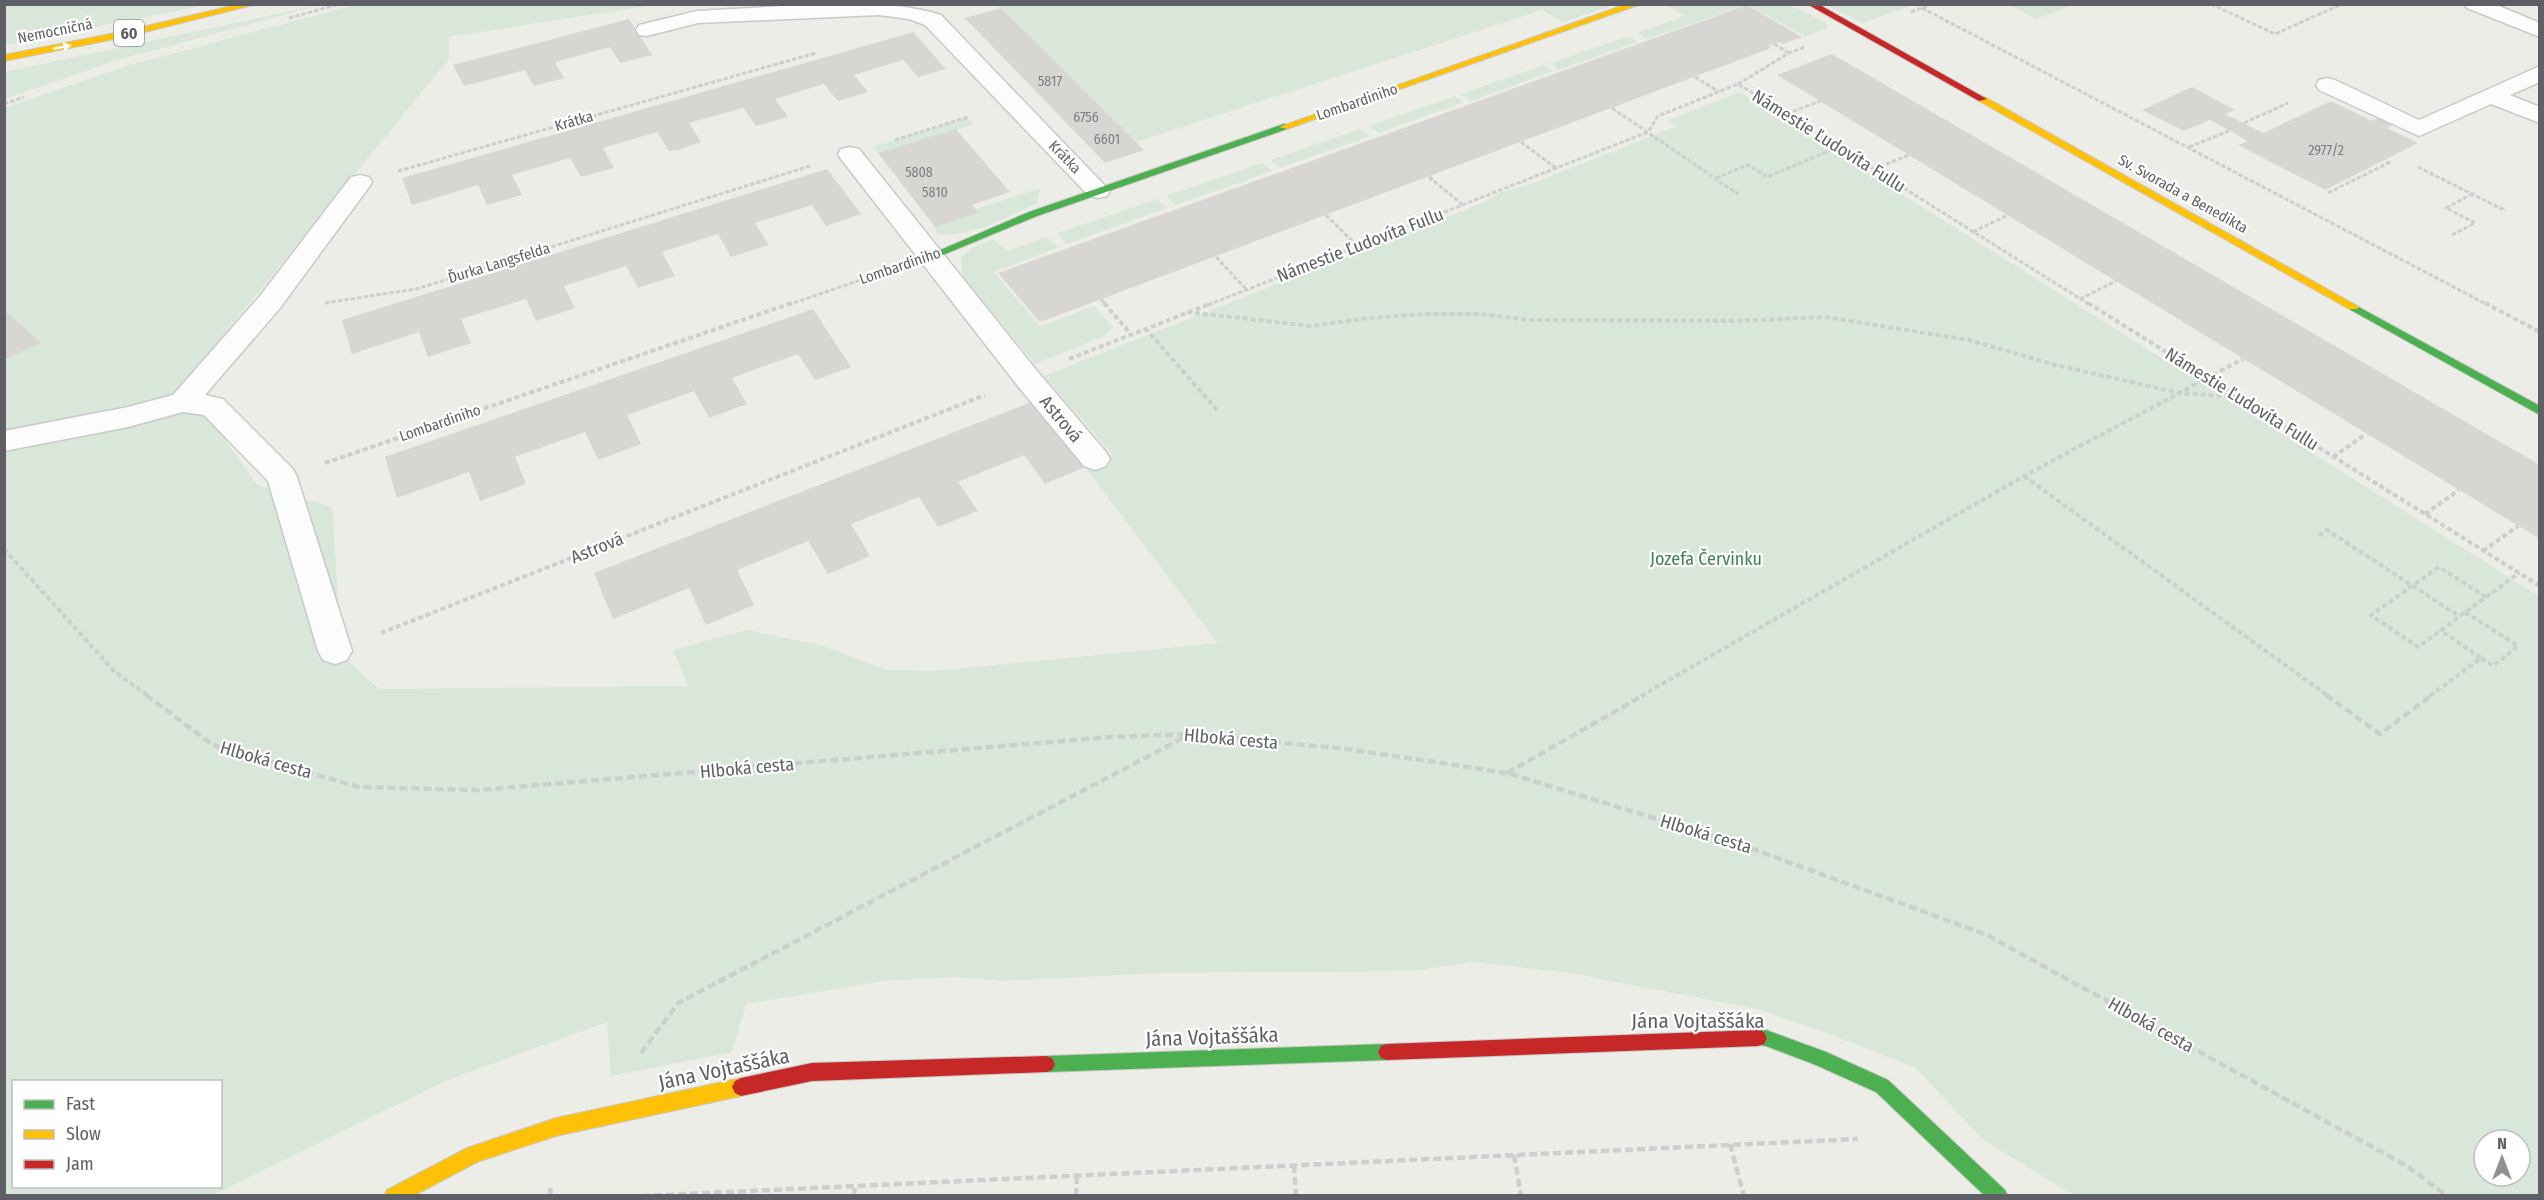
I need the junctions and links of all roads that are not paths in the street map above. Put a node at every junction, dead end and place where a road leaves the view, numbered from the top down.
1 (253, 4) edge
2 (1637, 4) edge
3 (1811, 4) edge
4 (2474, 4) edge
5 (647, 30) dead end
6 (2540, 31) edge
7 (4, 58) edge
8 (2540, 73) edge
9 (2327, 85) dead end
10 (2491, 95) junction
11 (2540, 116) edge
12 (850, 154) road end
13 (360, 182) road end
14 (1098, 192) junction
15 (929, 257) junction
16 (183, 402) junction
17 (2540, 411) edge
18 (4, 441) edge
19 (1095, 459) dead end
20 (335, 651) road end
21 (393, 1196) edge
22 (1999, 1196) edge

7 -> 1 street, Nemocničná / 60
2 - 14 street, Lombardiniho
3 - 17 street, Sv. Svorada a Benedikta
4 - 6 street
5 - 14 street, Krátka
8 - 10 street
9 - 10 street
10 - 11 street
12 - 15 street
13 - 16 street
14 - 15 street, Lombardiniho
15 - 19 street, Astrová
16 - 18 street
16 - 20 street
21 - 22 street, Jána Vojtaššáka

